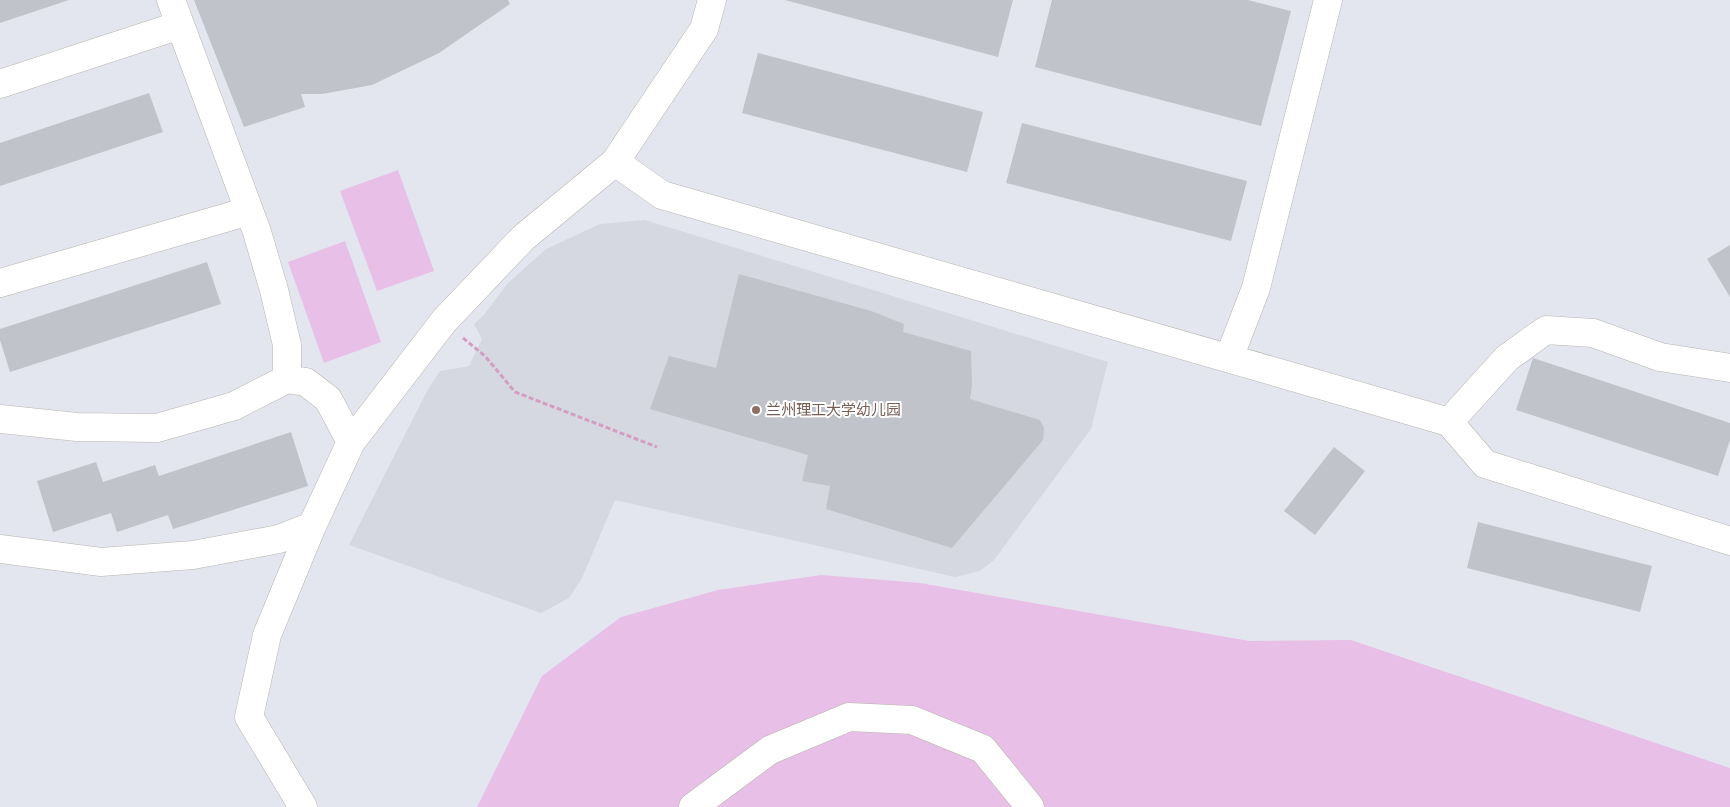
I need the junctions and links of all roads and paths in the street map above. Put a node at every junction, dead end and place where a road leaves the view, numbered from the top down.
1 (712, 0) edge
2 (1328, 0) edge
3 (175, 12) edge
4 (0, 84) edge
5 (615, 162) junction
6 (249, 211) junction
7 (0, 283) edge
8 (444, 321) junction
9 (1229, 358) junction
10 (1730, 368) edge
11 (288, 378) junction
12 (0, 419) edge
13 (1449, 422) junction
14 (351, 442) junction
15 (657, 447) dead end
16 (312, 526) junction
17 (1730, 541) edge
18 (0, 548) edge
19 (303, 807) edge
20 (693, 807) edge
21 (1030, 807) edge

1 - 5 street
2 - 9 street
3 - 4 street
3 - 6 street
5 - 8 street
5 - 9 street
6 - 7 street
6 - 11 street
8 - 14 street
8 - 15 path
9 - 13 street
10 - 13 street
11 - 12 street
11 - 14 street
13 - 17 street
14 - 16 street
16 - 18 street
16 - 19 street
20 - 21 street

